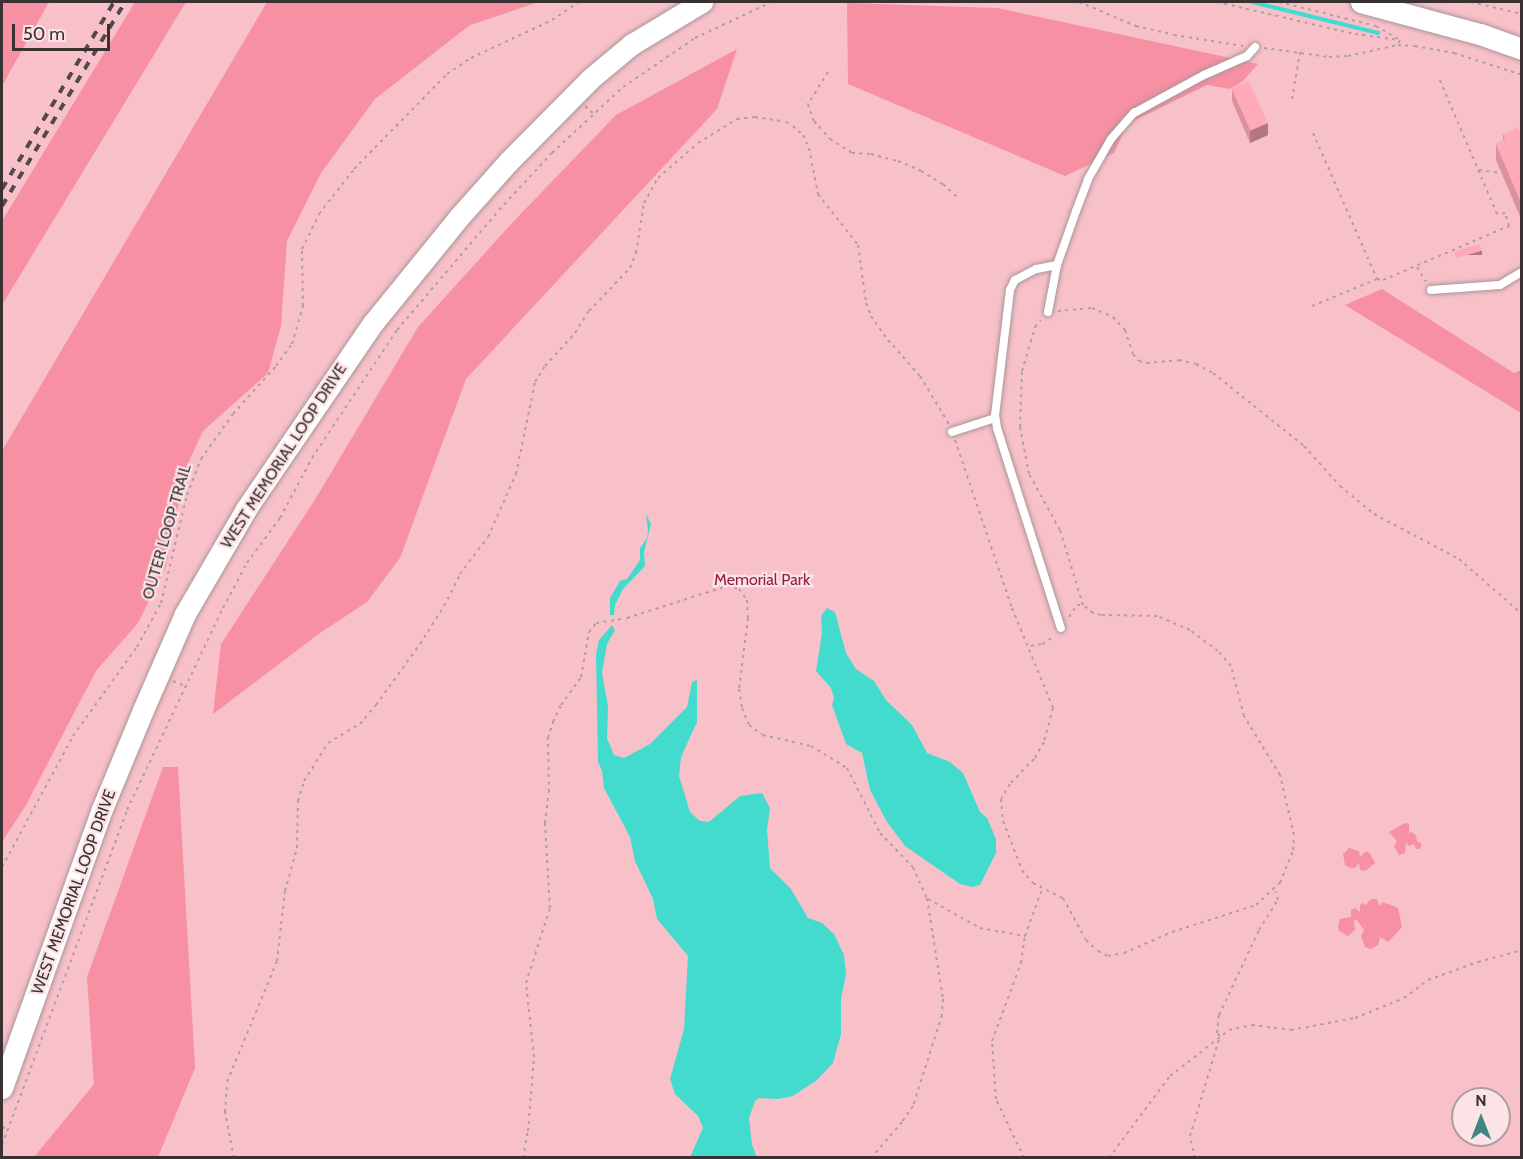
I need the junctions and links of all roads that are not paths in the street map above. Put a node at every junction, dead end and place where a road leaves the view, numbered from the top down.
1 (702, 2) edge
2 (1361, 2) edge
3 (1255, 47) dead end
4 (1521, 49) edge
5 (1057, 265) junction
6 (1521, 272) edge
7 (1431, 290) road end
8 (1048, 312) road end
9 (995, 418) junction
10 (952, 432) road end
11 (1061, 628) dead end
12 (2, 1088) edge

1 - 12 street, WEST MEMORIAL LOOP DRIVE
2 - 4 street
3 - 5 lane
5 - 8 lane
5 - 9 lane
6 - 7 lane
9 - 10 lane
9 - 11 lane

